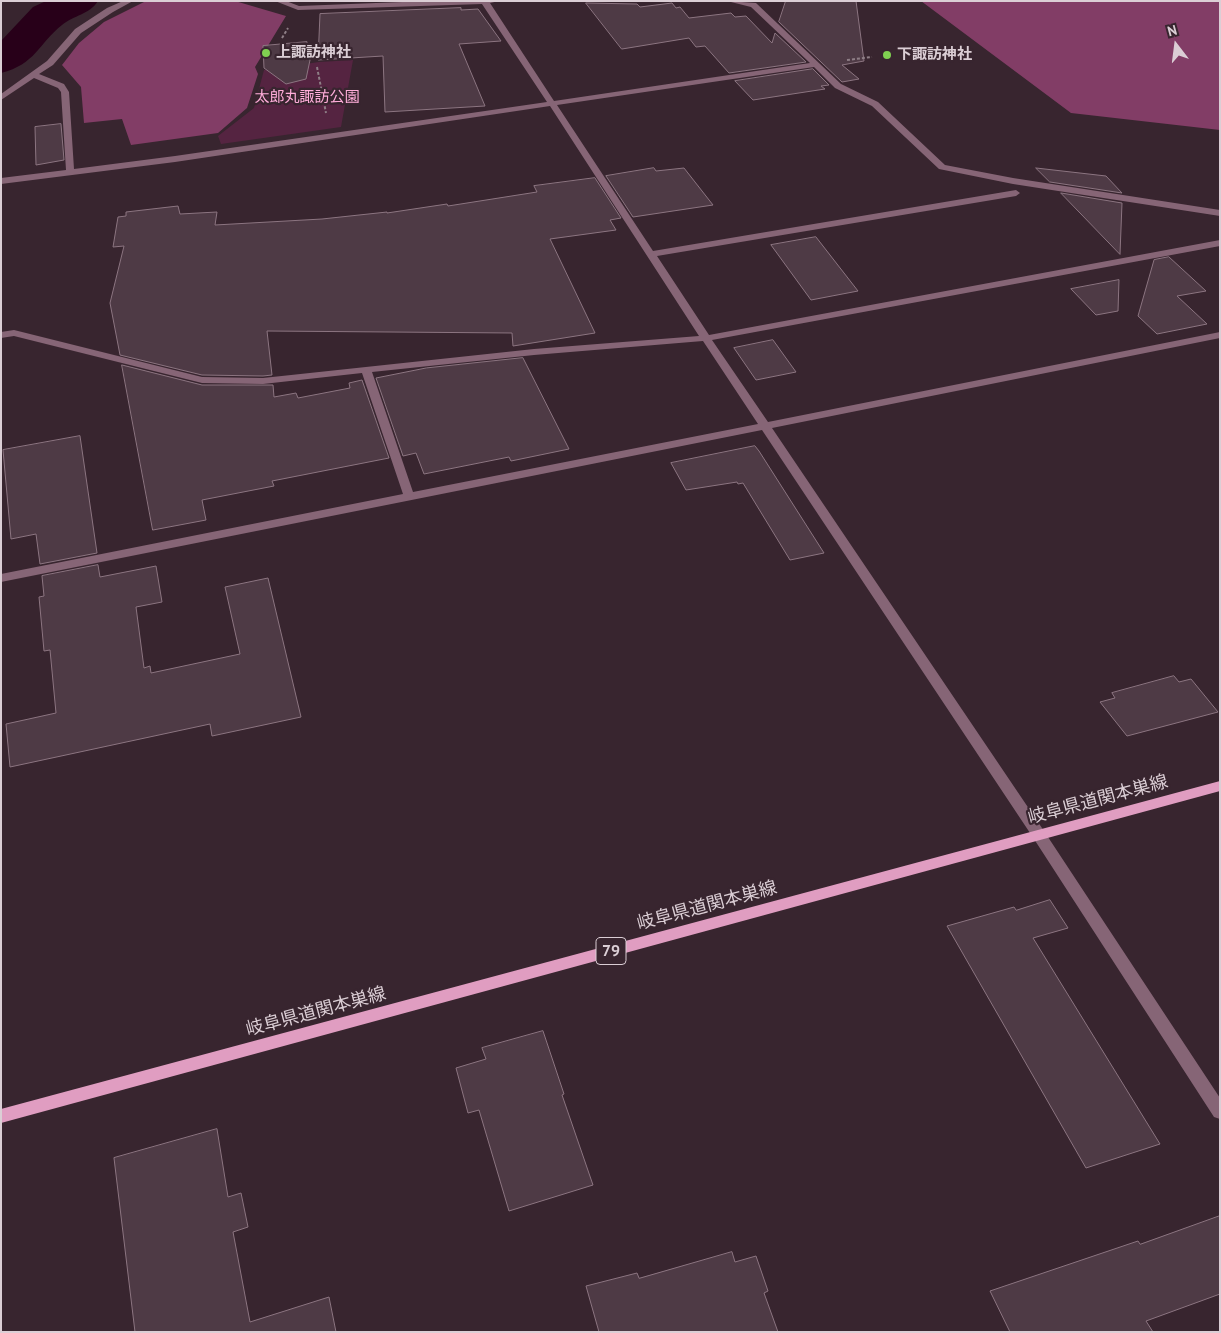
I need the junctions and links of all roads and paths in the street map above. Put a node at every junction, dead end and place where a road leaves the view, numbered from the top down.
1 (130, 1) edge
2 (278, 1) edge
3 (496, 1) edge
4 (730, 1) edge
5 (485, 2) edge
6 (815, 65) junction
7 (317, 67) dead end
8 (34, 75) junction
9 (1, 98) edge
10 (550, 104) junction
11 (331, 136) junction
12 (70, 172) junction
13 (1, 181) edge
14 (1016, 193) dead end
15 (1220, 213) edge
16 (1220, 243) edge
17 (651, 254) junction
18 (1, 335) edge
19 (1220, 335) edge
20 (706, 338) junction
21 (366, 370) junction
22 (765, 426) junction
23 (409, 496) junction
24 (1, 578) edge
25 (1220, 786) edge
26 (1039, 835) junction
27 (1220, 1112) edge
28 (1, 1116) edge

1 - 8 street
2 - 5 street
3 - 5 street
4 - 6 street
5 - 10 street
6 - 10 street
6 - 15 street
7 - 11 path
8 - 9 street
8 - 12 street
10 - 11 street
10 - 17 street
11 - 12 street
12 - 13 street
14 - 17 street
16 - 20 street
17 - 20 street
18 - 21 street
19 - 22 street
20 - 21 street
20 - 22 street
21 - 23 street
22 - 23 street
22 - 26 street
23 - 24 street
25 - 26 main road, 岐阜県道関本巣線 / 79
26 - 27 street
26 - 28 main road, 岐阜県道関本巣線 / 79

